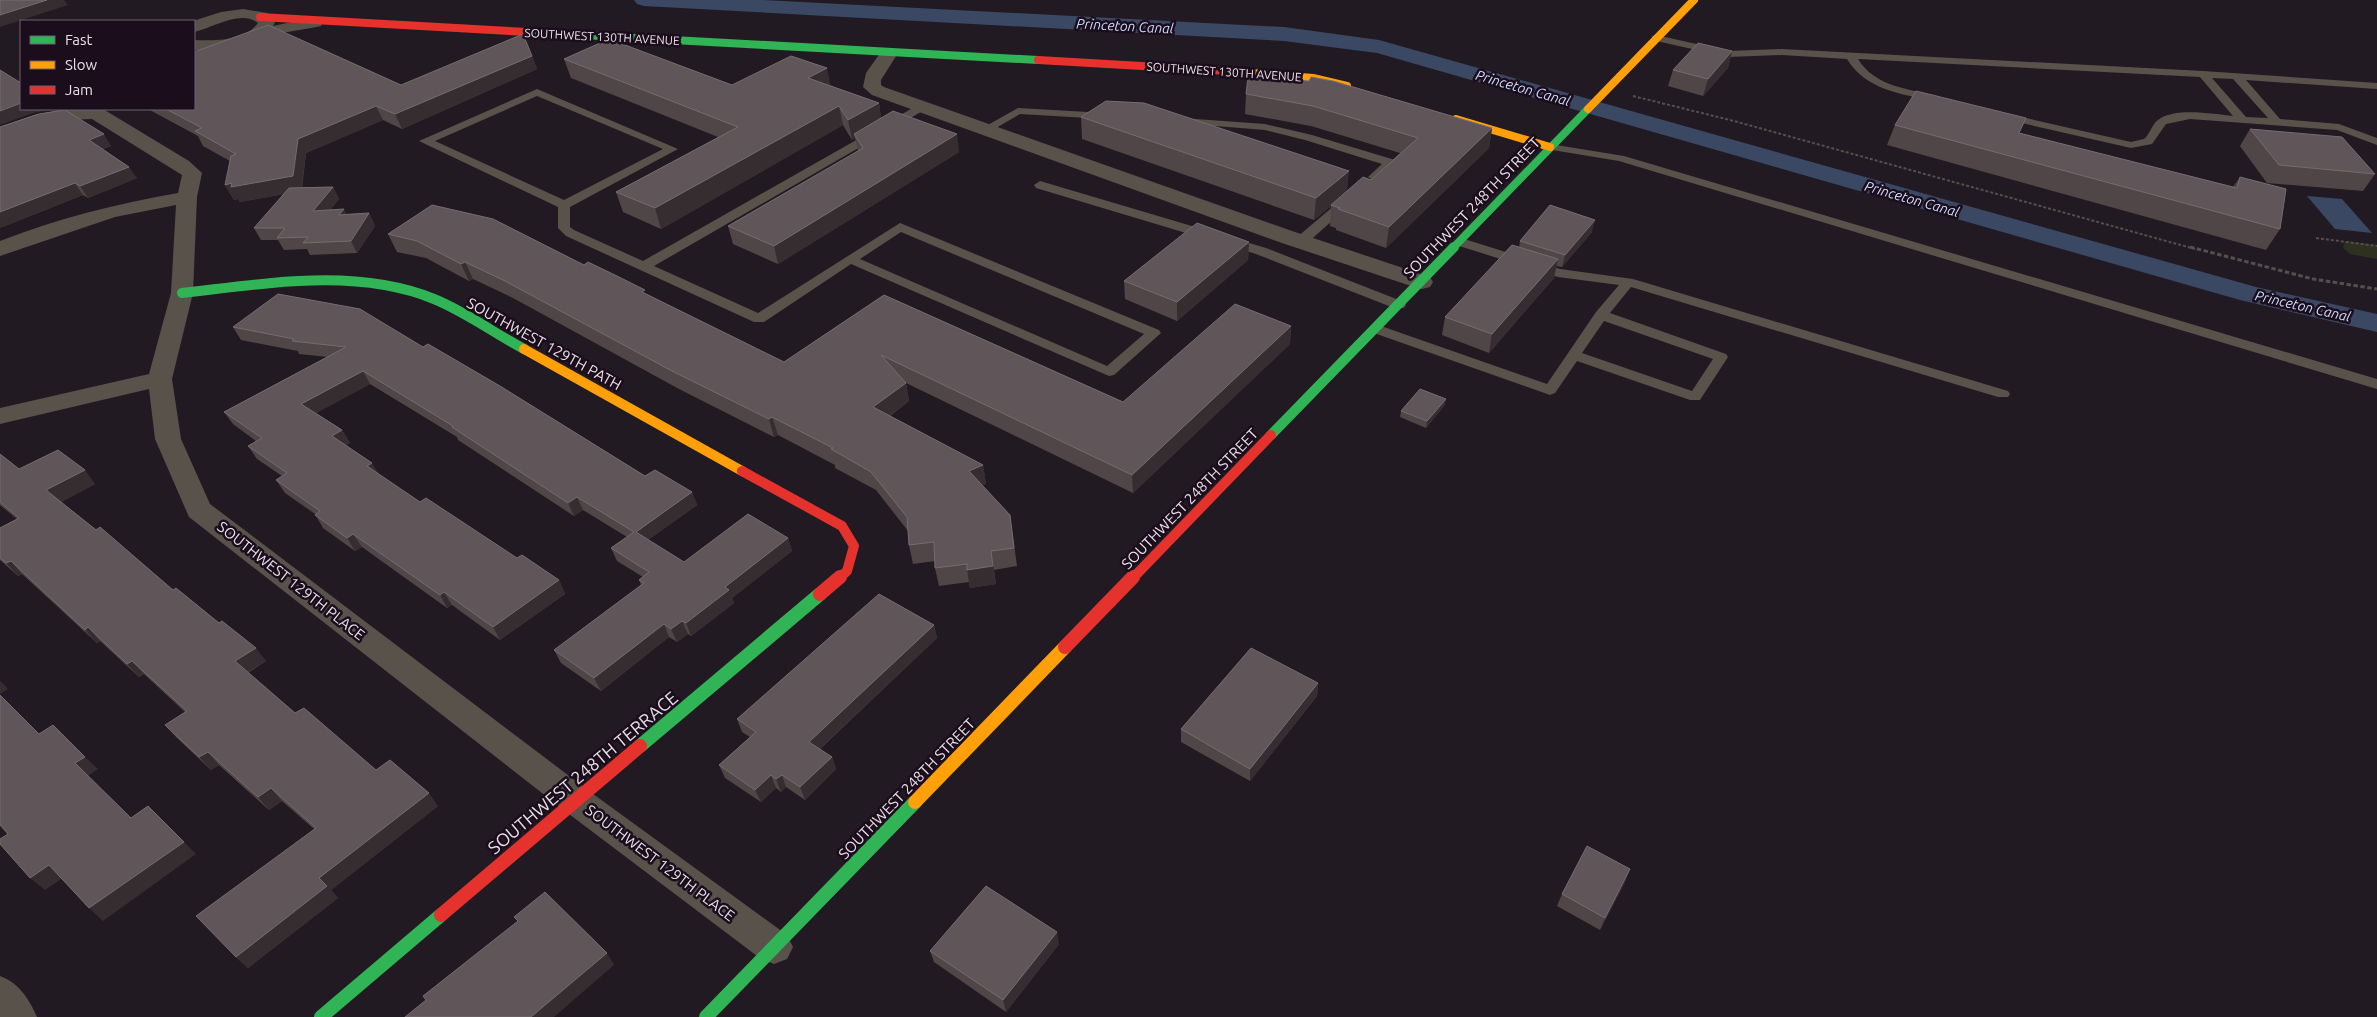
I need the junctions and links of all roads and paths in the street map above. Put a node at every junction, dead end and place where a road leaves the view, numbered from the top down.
1 (1694, 0) edge
2 (260, 17) junction
3 (315, 22) junction
4 (195, 27) edge
5 (257, 34) junction
6 (1656, 38) junction
7 (195, 45) edge
8 (889, 53) junction
9 (1851, 56) junction
10 (2203, 74) junction
11 (2236, 76) junction
12 (2377, 86) edge
13 (1363, 91) edge
14 (1627, 94) dead end
15 (1946, 101) edge
16 (922, 107) junction
17 (1994, 113) edge
18 (1448, 116) edge
19 (1115, 117) edge
20 (2241, 118) junction
21 (2276, 121) junction
22 (985, 130) junction
23 (0, 134) edge
24 (1202, 135) edge
25 (2377, 142) edge
26 (1550, 147) junction
27 (1040, 186) dead end
28 (187, 197) junction
29 (564, 205) junction
30 (2316, 238) dead end
31 (1301, 241) junction
32 (1461, 242) junction
33 (2377, 246) edge
34 (0, 249) edge
35 (850, 259) junction
36 (644, 266) junction
37 (1422, 282) junction
38 (1628, 282) junction
39 (2377, 289) edge
40 (182, 293) junction
41 (1399, 305) junction
42 (1601, 315) junction
43 (1376, 329) junction
44 (1573, 355) junction
45 (160, 379) junction
46 (2377, 384) edge
47 (2003, 394) dead end
48 (0, 416) edge
49 (854, 546) joint
50 (577, 801) junction
51 (774, 947) junction
52 (0, 994) edge
53 (18, 1017) edge
54 (320, 1017) edge
55 (706, 1017) edge

1 - 6 street, SOUTHWEST 248TH STREET
2 - 3 street, SOUTHWEST 130TH AVENUE
2 - 4 street
2 - 5 street
3 - 5 street, SOUTHWEST 130TH AVENUE
3 - 8 street, SOUTHWEST 130TH AVENUE
5 - 7 street, SOUTHWEST 130TH AVENUE
6 - 9 lane
6 - 26 street, SOUTHWEST 248TH STREET
8 - 13 street, SOUTHWEST 130TH AVENUE
8 - 16 street
9 - 10 lane
9 - 15 lane
10 - 11 lane
10 - 20 lane
11 - 12 lane
11 - 21 lane
14 - 39 path
16 - 22 street
16 - 36 lane
17 - 20 lane
18 - 26 street
19 - 22 lane
20 - 21 lane
21 - 25 lane
22 - 31 street
23 - 28 street, SOUTHWEST 129TH PLACE
24 - 31 lane
26 - 32 street, SOUTHWEST 248TH STREET
26 - 46 lane
27 - 41 lane
28 - 34 street
28 - 40 street, SOUTHWEST 129TH PLACE
29 - 29 lane
29 - 36 lane
30 - 33 path
31 - 37 street
32 - 37 street, SOUTHWEST 248TH STREET
32 - 38 lane
35 - 35 lane
35 - 36 lane
37 - 41 street, SOUTHWEST 248TH STREET
38 - 42 lane
38 - 47 lane
40 - 45 street, SOUTHWEST 129TH PLACE
40 - 49 street, SOUTHWEST 129TH PATH
41 - 43 street, SOUTHWEST 248TH STREET
42 - 44 lane
42 - 44 lane
43 - 44 lane
43 - 51 street, SOUTHWEST 248TH STREET
45 - 48 street
45 - 50 street, SOUTHWEST 129TH PLACE
49 - 50 street, SOUTHWEST 248TH TERRACE
50 - 51 street, SOUTHWEST 129TH PLACE
50 - 54 street, SOUTHWEST 248TH TERRACE
51 - 55 street, SOUTHWEST 248TH STREET
52 - 53 street

